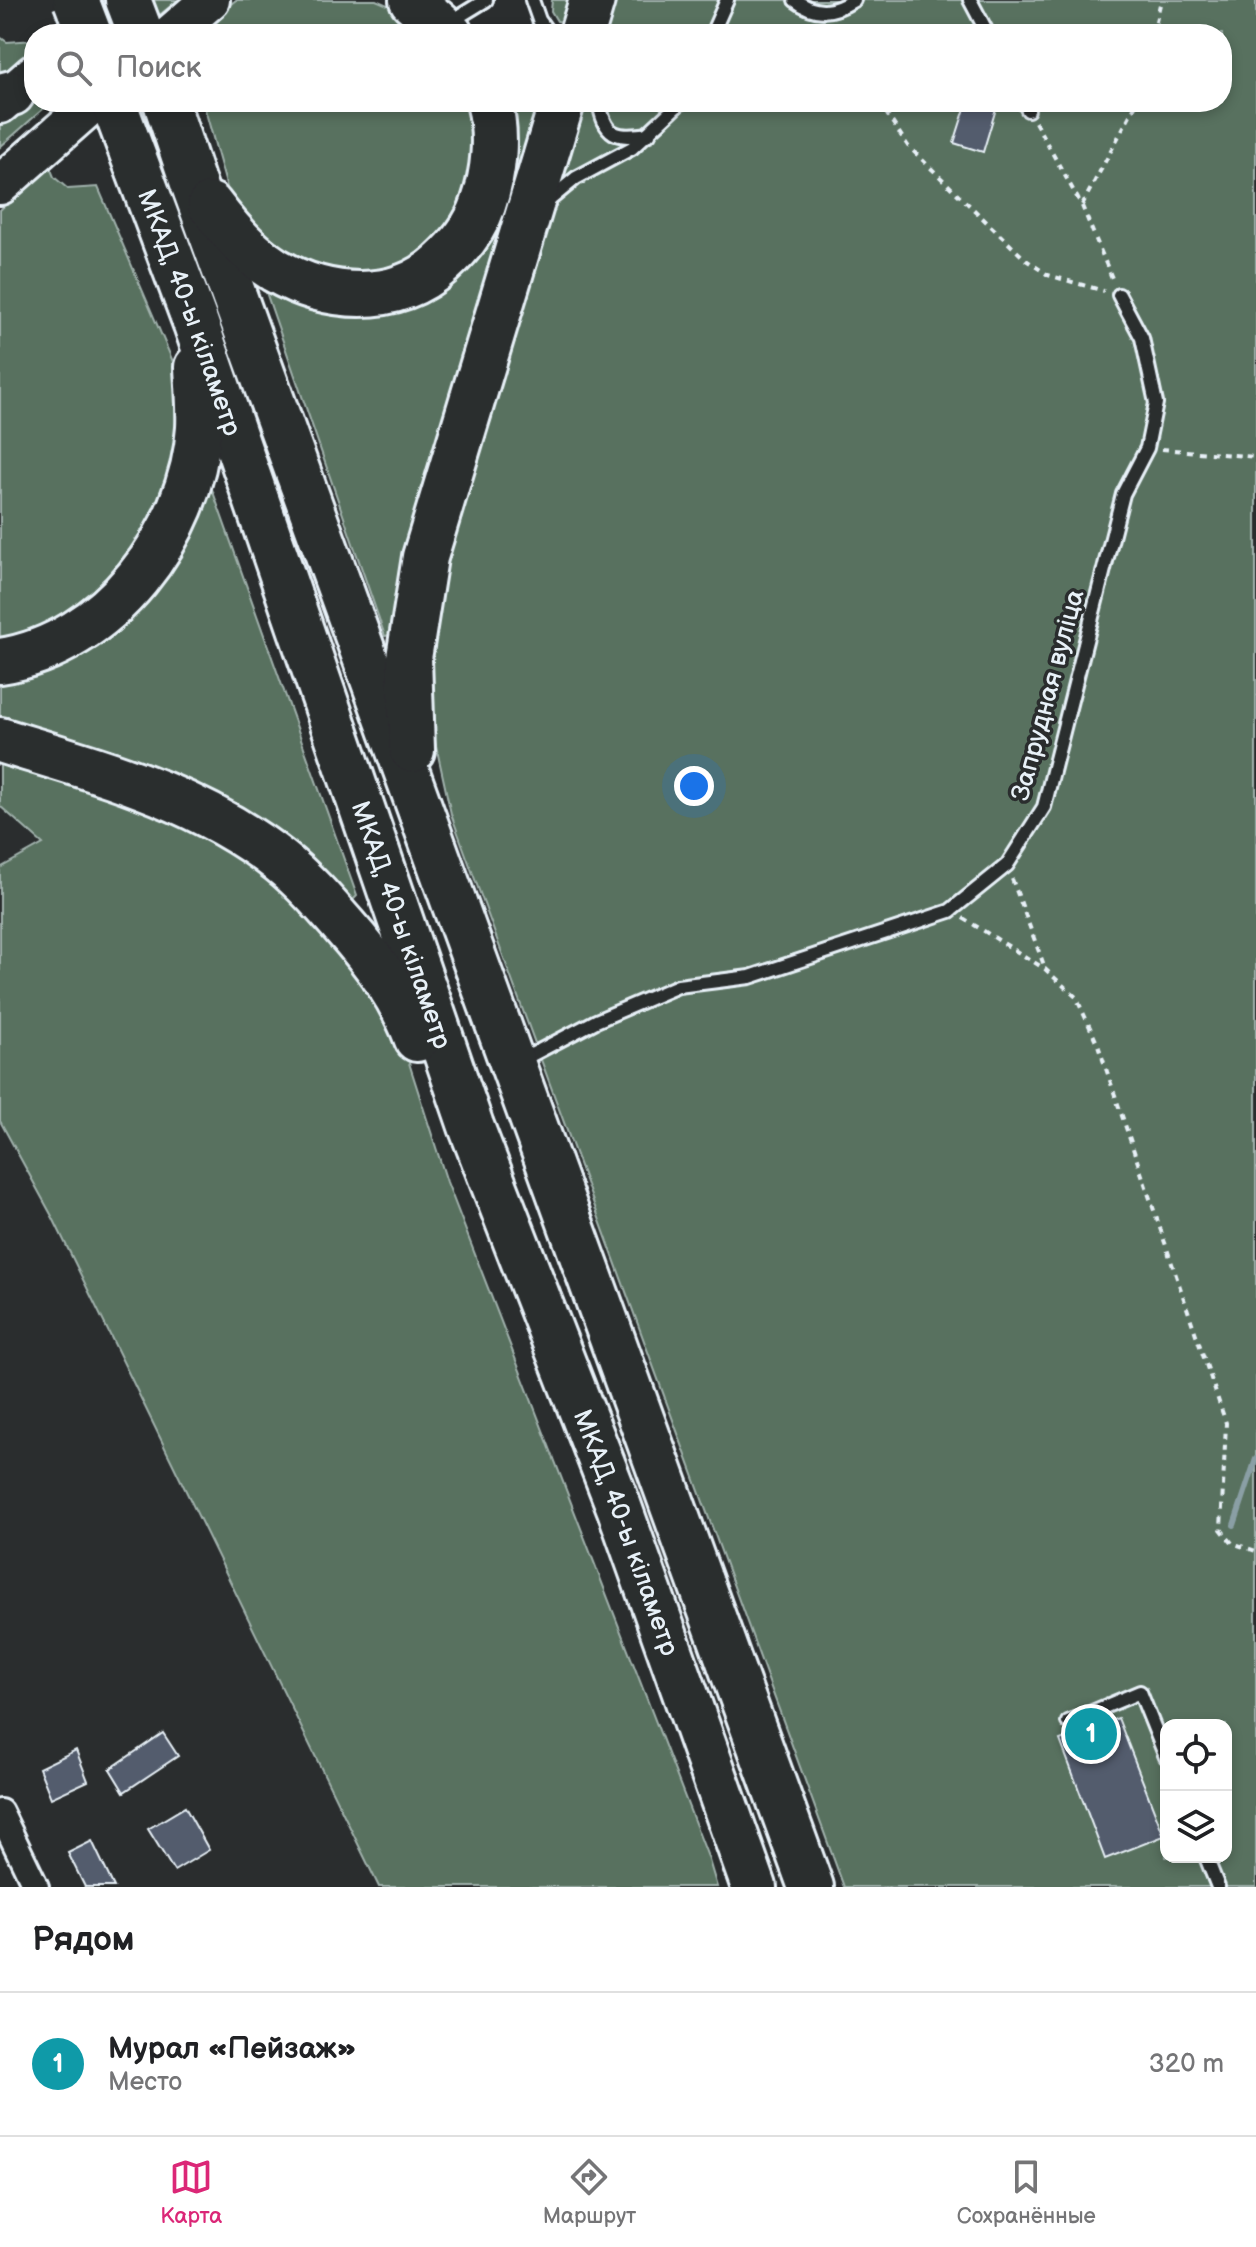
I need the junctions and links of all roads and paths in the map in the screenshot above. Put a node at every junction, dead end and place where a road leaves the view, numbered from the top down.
1 (76, 0) edge
2 (122, 0) edge
3 (128, 0) edge
4 (210, 0) edge
5 (486, 0) edge
6 (532, 0) edge
7 (592, 0) edge
8 (727, 0) edge
9 (795, 0) edge
10 (854, 0) edge
11 (970, 0) edge
12 (1161, 0) edge
13 (435, 20) edge
14 (85, 24) edge
15 (94, 24) edge
16 (137, 24) edge
17 (182, 24) edge
18 (542, 24) edge
19 (585, 24) edge
20 (716, 24) edge
21 (983, 24) edge
22 (1155, 24) edge
23 (83, 112) edge
24 (117, 112) edge
25 (490, 112) edge
26 (559, 112) edge
27 (601, 112) edge
28 (671, 112) edge
29 (886, 112) edge
30 (1029, 112) edge
31 (1132, 112) edge
32 (171, 115) edge
33 (649, 134) junction
34 (192, 180) junction
35 (0, 185) edge
36 (1082, 206) junction
37 (523, 225) junction
38 (1119, 295) junction
39 (196, 324) junction
40 (1147, 448) junction
41 (1256, 457) edge
42 (0, 661) edge
43 (0, 740) edge
44 (414, 788) junction
45 (1007, 865) junction
46 (950, 911) junction
47 (1045, 969) junction
48 (513, 1064) junction
49 (471, 1126) junction
50 (1256, 1551) edge
51 (1068, 1722) dead end
52 (1160, 1742) edge
53 (0, 1812) edge
54 (1208, 1863) edge
55 (749, 1879) edge
56 (36, 1887) edge
57 (811, 1887) edge
58 (1218, 1887) edge

1 - 14 highway, bridge
2 - 15 main road
3 - 16 highway
4 - 17 main road
5 - 13 lane
6 - 18 lane
7 - 19 highway
8 - 20 lane
9 - 10 lane
11 - 21 lane
12 - 22 path
23 - 35 main road
24 - 39 highway, МКАД, 40-ы кіламетр
25 - 34 highway
26 - 37 highway
27 - 33 lane
28 - 33 lane
29 - 38 path
30 - 36 path
31 - 36 path
32 - 34 highway, МКАД, 40-ы кіламетр
33 - 37 lane
34 - 44 highway, МКАД, 40-ы кіламетр
36 - 38 path
37 - 44 highway
38 - 40 lane, Запрудная вуліца
39 - 42 highway
39 - 49 highway, МКАД, 40-ы кіламетр
40 - 41 path
40 - 45 lane, Запрудная вуліца
43 - 49 highway
44 - 48 highway, МКАД, 40-ы кіламетр
45 - 46 lane, Запрудная вуліца
45 - 47 path
46 - 47 path
46 - 48 lane, Запрудная вуліца
47 - 50 path
48 - 57 highway, МКАД, 40-ы кіламетр
49 - 55 highway, МКАД, 40-ы кіламетр
51 - 52 lane
53 - 56 street
54 - 58 lane

